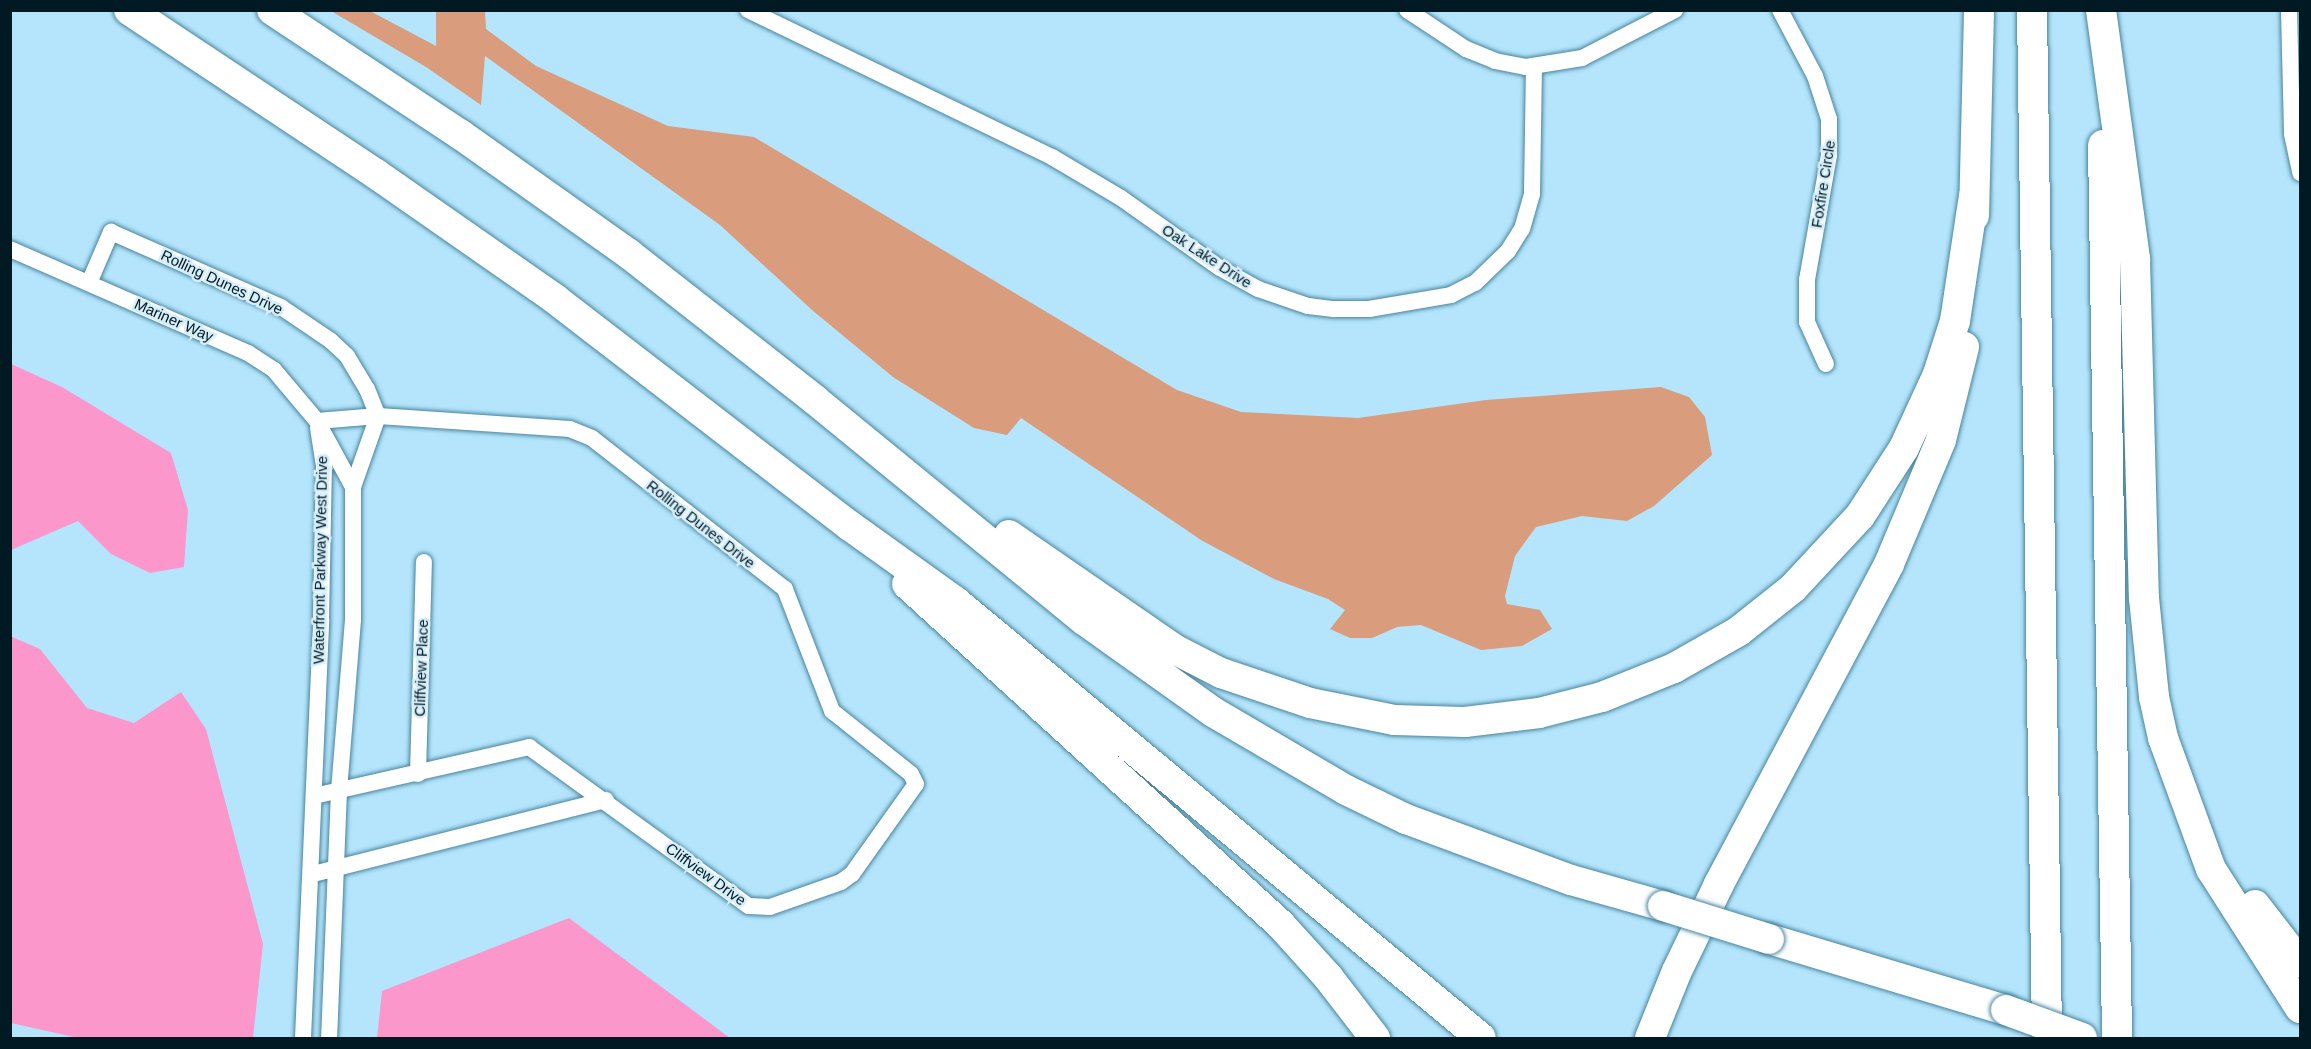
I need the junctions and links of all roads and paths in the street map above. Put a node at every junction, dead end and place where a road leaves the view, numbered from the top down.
1 (129, 10) edge
2 (272, 10) edge
3 (748, 10) edge
4 (1407, 10) edge
5 (1675, 10) edge
6 (1780, 10) edge
7 (1979, 10) edge
8 (2032, 10) edge
9 (2101, 10) edge
10 (2289, 10) edge
11 (1534, 67) junction
12 (2301, 173) edge
13 (1974, 196) junction
14 (10, 249) edge
15 (89, 283) junction
16 (1826, 364) dead end
17 (815, 400) junction
18 (378, 416) junction
19 (317, 421) junction
20 (353, 487) junction
21 (850, 526) junction
22 (424, 562) dead end
23 (418, 774) junction
24 (916, 790) joint
25 (339, 791) junction
26 (314, 796) junction
27 (606, 800) junction
28 (2200, 834) junction
29 (337, 870) junction
30 (312, 874) junction
31 (2301, 963) edge
32 (2301, 1008) edge
33 (303, 1038) edge
34 (329, 1038) edge
35 (1375, 1038) edge
36 (1481, 1038) edge
37 (1650, 1038) edge
38 (2047, 1038) edge
39 (2082, 1038) edge
40 (2117, 1038) edge

1 - 21 highway
2 - 17 highway
3 - 11 street, Oak Lake Drive
4 - 11 street
5 - 11 street
6 - 16 street, Foxfire Circle
7 - 13 highway
8 - 38 highway
9 - 28 highway
9 - 40 highway
10 - 12 street
13 - 17 highway
13 - 37 highway
14 - 15 street, Mariner Way
15 - 18 street, Rolling Dunes Drive
15 - 19 street, Mariner Way
17 - 39 highway, bridge
18 - 19 street, Rolling Dunes Drive
18 - 20 street
18 - 24 street, Rolling Dunes Drive
19 - 20 street, Waterfront Parkway West Drive
19 - 26 street, Waterfront Parkway West Drive
20 - 25 street, Waterfront Parkway West Drive
21 - 35 highway
21 - 36 highway
22 - 23 street, Cliffview Place
23 - 25 street, Cliffview Drive
23 - 27 street, Cliffview Drive
24 - 27 street, Cliffview Drive
25 - 26 street, Cliffview Drive
25 - 29 street, Waterfront Parkway West Drive
26 - 30 street, Waterfront Parkway West Drive
27 - 29 street
28 - 31 highway
28 - 32 highway
29 - 30 street
29 - 34 street, Waterfront Parkway West Drive
30 - 33 street, Waterfront Parkway West Drive

